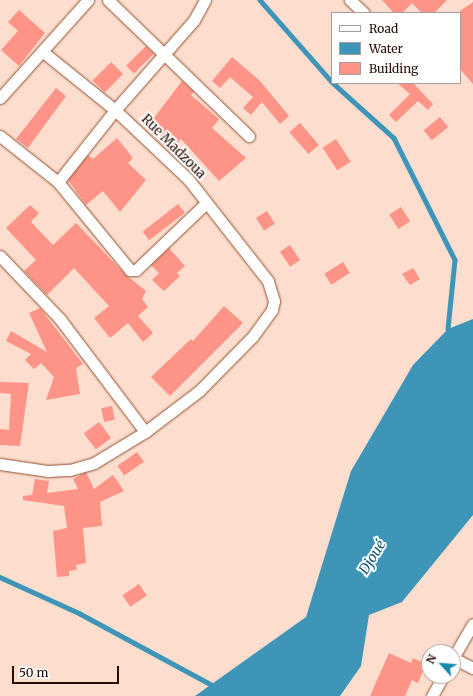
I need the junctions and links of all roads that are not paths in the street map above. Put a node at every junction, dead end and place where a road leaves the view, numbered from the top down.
1 (88, 0) edge
2 (108, 0) edge
3 (205, 0) edge
4 (350, 0) edge
5 (363, 12) edge
6 (43, 52) junction
7 (166, 52) junction
8 (0, 98) edge
9 (115, 110) junction
10 (0, 136) edge
11 (249, 136) dead end
12 (58, 182) junction
13 (206, 203) junction
14 (0, 256) edge
15 (145, 432) junction
16 (0, 464) edge
17 (473, 624) edge
18 (461, 644) edge
19 (461, 662) edge
20 (473, 668) edge
21 (439, 684) edge
22 (432, 696) edge

1 - 6 street
2 - 7 street
3 - 7 street
4 - 5 street
6 - 8 street
6 - 9 street, Rue Madzoua
7 - 9 street
7 - 11 street
9 - 12 street
9 - 13 street, Rue Madzoua
10 - 12 street
12 - 13 street
13 - 15 street, Rue Madzoua
14 - 15 street
15 - 16 street
17 - 18 street
19 - 20 street
21 - 22 street

